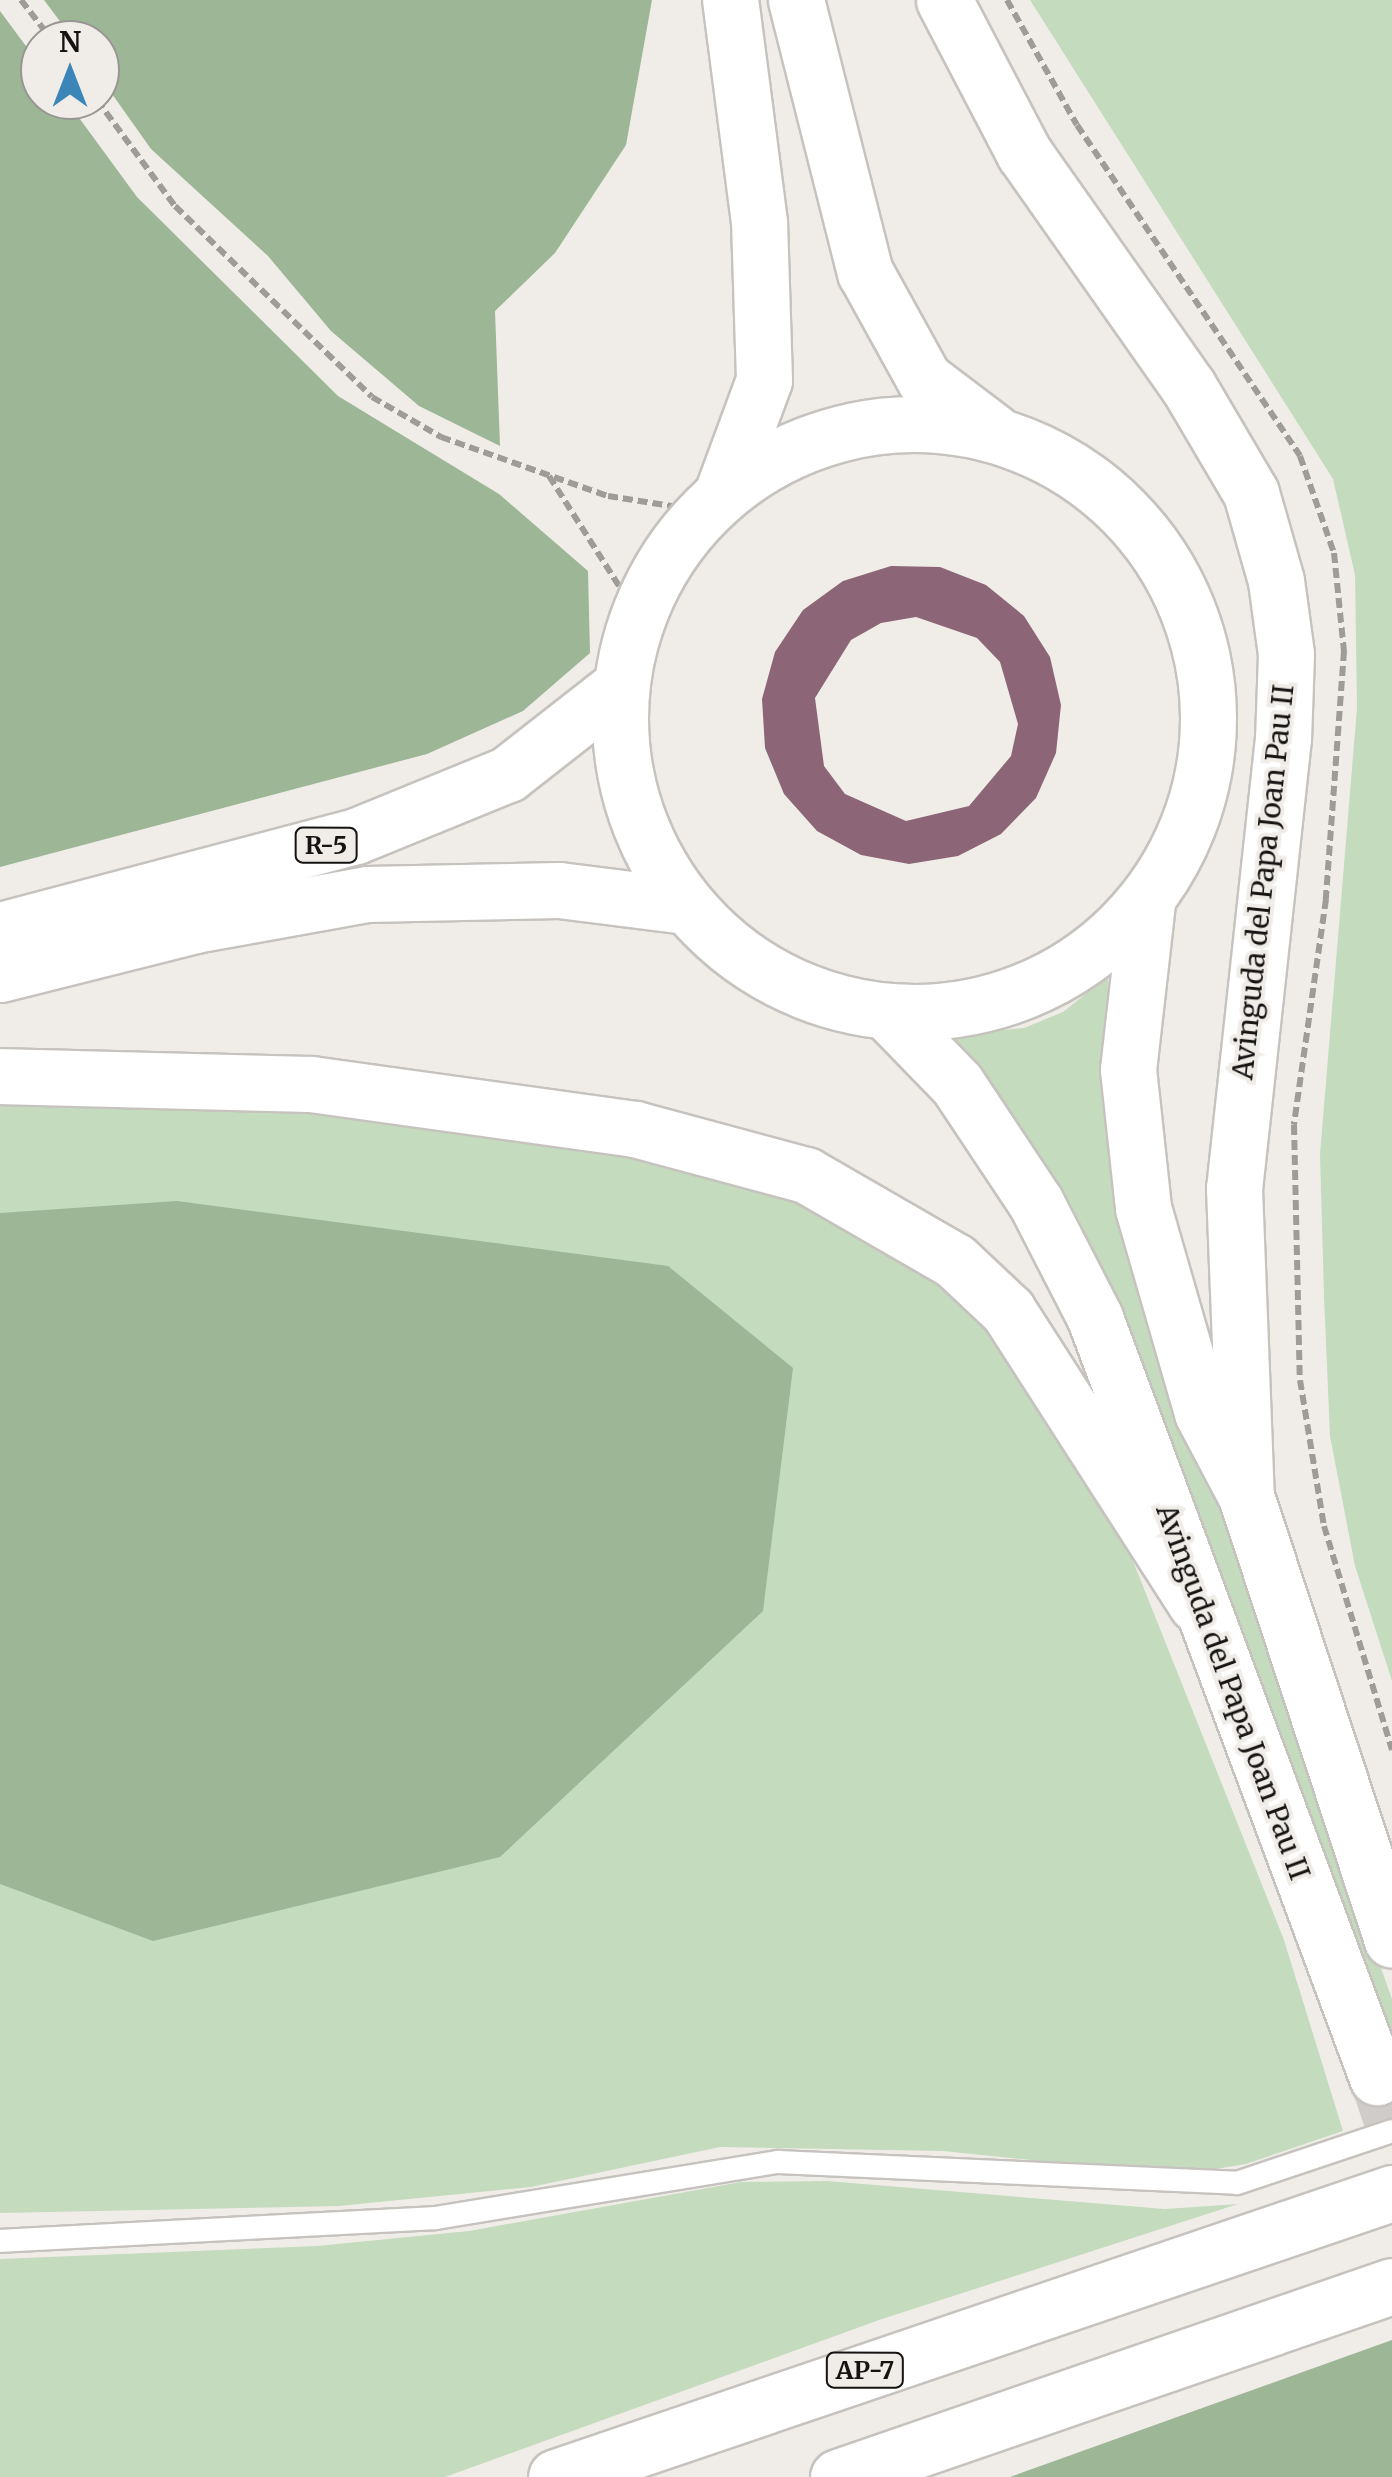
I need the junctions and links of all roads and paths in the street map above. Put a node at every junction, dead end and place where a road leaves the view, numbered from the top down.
1 (21, 0) edge
2 (730, 0) edge
3 (796, 0) edge
4 (944, 0) edge
5 (36, 20) edge
6 (112, 120) edge
7 (994, 432) junction
8 (548, 475) junction
9 (714, 501) junction
10 (637, 614) junction
11 (619, 687) junction
12 (1147, 903) junction
13 (686, 906) junction
14 (0, 930) edge
15 (0, 974) edge
16 (888, 1013) junction
17 (0, 1076) edge
18 (1246, 1496) junction
19 (1196, 1604) junction
20 (1392, 1940) edge
21 (1377, 2077) tunnel mouth
22 (1392, 2132) edge
23 (1392, 2193) edge
24 (0, 2241) edge
25 (1392, 2286) edge
26 (556, 2477) edge
27 (838, 2477) edge

1 - 5 path
2 - 9 main road
3 - 7 main road
4 - 18 main road, Avinguda del Papa Joan Pau II
6 - 8 path
7 - 9 main road
7 - 12 main road
8 - 9 path
8 - 10 path
9 - 10 main road
10 - 11 main road
11 - 13 main road
11 - 14 main road, R-5
12 - 16 main road
12 - 18 main road, Avinguda del Papa Joan Pau II
13 - 15 main road
13 - 16 main road
16 - 19 main road, Avinguda del Papa Joan Pau II
17 - 19 main road
18 - 20 main road, Avinguda del Papa Joan Pau II
19 - 21 main road, Avinguda del Papa Joan Pau II
22 - 24 lane
23 - 26 main road, AP-7
25 - 27 main road

